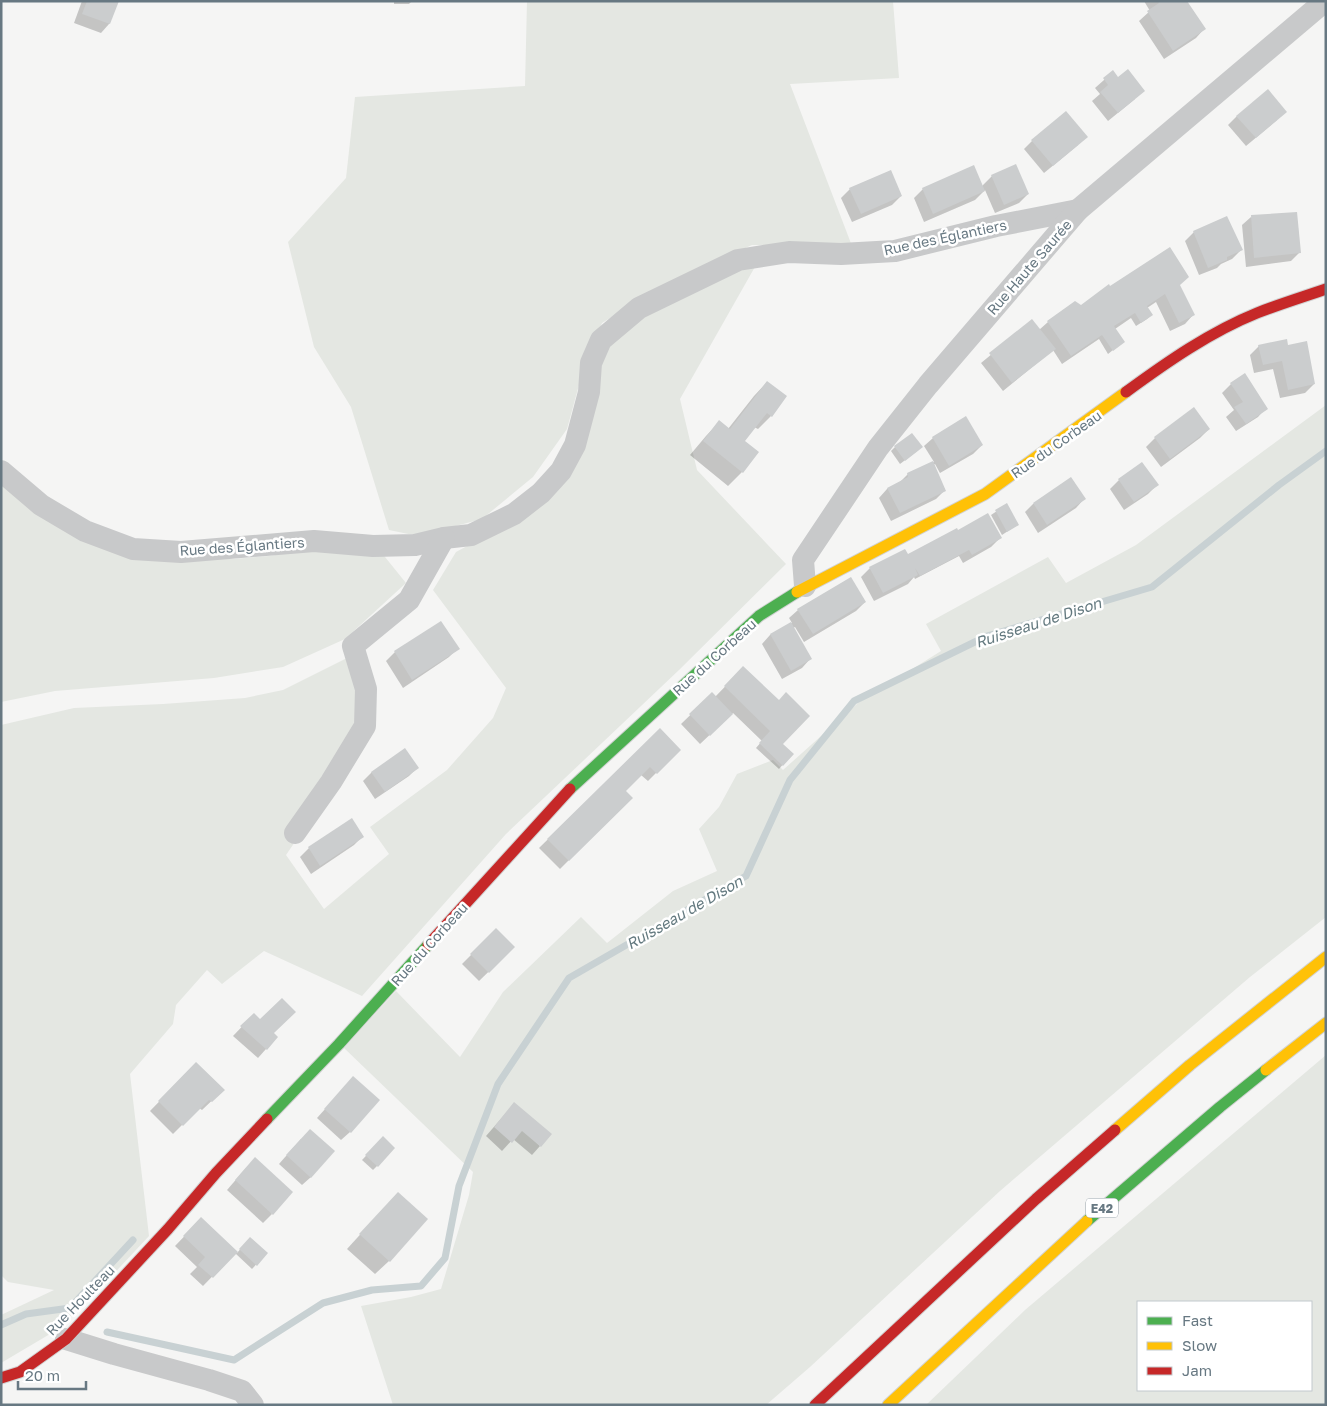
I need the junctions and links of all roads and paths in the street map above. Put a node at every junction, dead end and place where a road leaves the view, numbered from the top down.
1 (1325, 1) edge
2 (1078, 210) junction
3 (1326, 289) edge
4 (1, 471) edge
5 (444, 538) junction
6 (805, 586) junction
7 (295, 833) dead end
8 (1326, 957) edge
9 (1326, 1023) edge
10 (148, 1250) joint
11 (66, 1339) junction
12 (1, 1378) edge
13 (253, 1405) edge
14 (815, 1405) edge
15 (888, 1405) edge

1 - 2 street, Rue Haute Saurée
2 - 5 street, Rue des Églantiers
2 - 6 street, Rue Haute Saurée
3 - 6 main road, Rue du Corbeau
4 - 5 street, Rue des Églantiers
5 - 7 street
6 - 10 main road, Rue du Corbeau
8 - 14 main road
9 - 15 main road, E42
10 - 11 main road, Rue Houlteau
11 - 12 main road, Rue Houlteau
11 - 13 street

